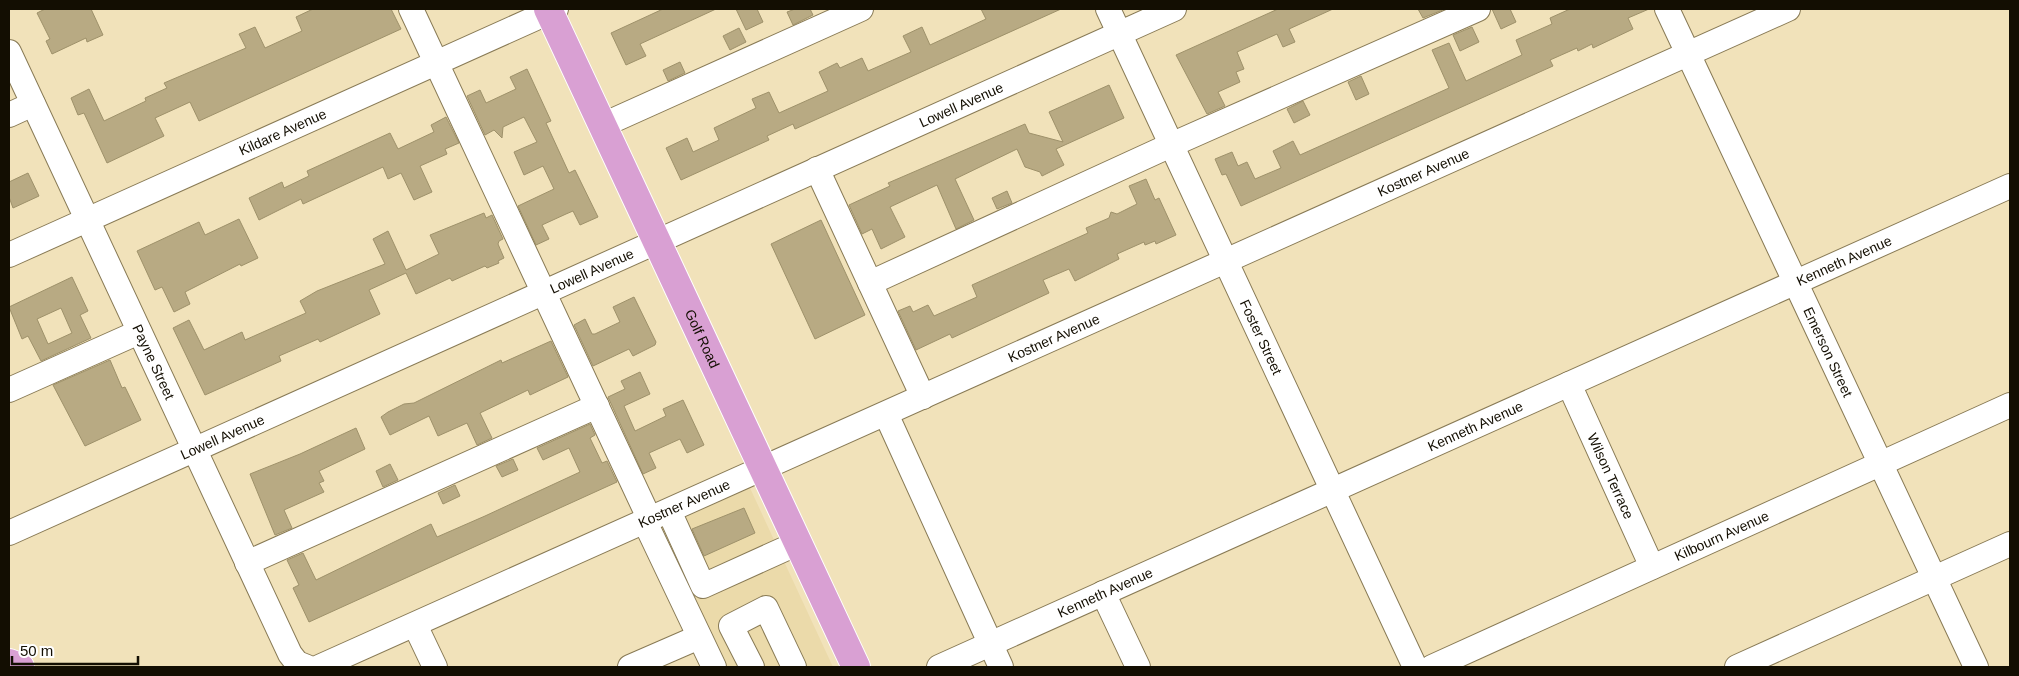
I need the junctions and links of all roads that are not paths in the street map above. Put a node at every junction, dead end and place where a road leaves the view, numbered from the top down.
1 (411, 9) edge
2 (860, 9) edge
3 (1108, 9) edge
4 (1174, 9) edge
5 (1478, 9) edge
6 (1667, 9) edge
7 (1788, 9) edge
8 (551, 10) edge
9 (1119, 33) junction
10 (9, 52) edge
11 (1688, 54) junction
12 (436, 63) junction
13 (33, 104) junction
14 (9, 115) edge
15 (602, 125) junction
16 (1171, 145) junction
17 (817, 169) junction
18 (2010, 186) edge
19 (86, 220) junction
20 (657, 241) junction
21 (9, 255) edge
22 (1226, 261) junction
23 (870, 282) junction
24 (1795, 283) junction
25 (543, 292) junction
26 (139, 332) junction
27 (1568, 384) junction
28 (9, 390) edge
29 (923, 397) junction
30 (2010, 405) edge
31 (597, 406) junction
32 (886, 414) junction
33 (194, 449) junction
34 (1880, 464) junction
35 (763, 469) junction
36 (1333, 490) junction
37 (654, 518) junction
38 (9, 533) edge
39 (798, 543) junction
40 (2010, 544) edge
41 (247, 563) junction
42 (1652, 567) junction
43 (1934, 579) junction
44 (1104, 593) junction
45 (415, 625) junction
46 (699, 637) junction
47 (990, 644) junction
48 (9, 663) edge
49 (20, 667) edge
50 (306, 667) edge
51 (319, 667) edge
52 (435, 667) edge
53 (630, 667) edge
54 (714, 667) edge
55 (752, 667) edge
56 (794, 667) edge
57 (856, 667) edge
58 (939, 667) edge
59 (1001, 667) edge
60 (1138, 667) edge
61 (1415, 667) edge
62 (1432, 667) edge
63 (1737, 667) edge
64 (1976, 667) edge

1 - 12 street
2 - 15 street
3 - 9 street, Foster Street
4 - 9 street, Lowell Avenue
5 - 16 street
6 - 11 street, Emerson Street
7 - 11 street, Kostner Avenue
8 - 12 street, Kildare Avenue
8 - 15 main road, Golf Road
9 - 16 street, Foster Street
9 - 17 street, Lowell Avenue
10 - 13 street, Payne Street
11 - 22 street, Kostner Avenue
11 - 24 street, Emerson Street
12 - 19 street, Kildare Avenue
12 - 25 street
13 - 14 street
13 - 19 street, Payne Street
15 - 20 main road, Golf Road
16 - 22 street, Foster Street
16 - 23 street
17 - 20 street, Lowell Avenue
17 - 23 street
18 - 24 street, Kenneth Avenue
19 - 21 street, Kildare Avenue
19 - 26 street, Payne Street
20 - 25 street, Lowell Avenue
20 - 35 main road, Golf Road
22 - 29 street, Kostner Avenue
22 - 36 street, Foster Street
23 - 29 street
24 - 27 street, Kenneth Avenue
24 - 34 street, Emerson Street
25 - 31 street
25 - 33 street, Lowell Avenue
26 - 28 street
26 - 33 street, Payne Street
27 - 36 street, Kenneth Avenue
27 - 42 street, Wilson Terrace
29 - 32 street, Kostner Avenue
30 - 34 street, Kilbourn Avenue
31 - 37 street
31 - 41 street
32 - 35 street, Kostner Avenue
32 - 47 street
33 - 38 street, Lowell Avenue
33 - 41 street, Payne Street
34 - 42 street, Kilbourn Avenue
34 - 43 street, Emerson Street
35 - 37 street, Kostner Avenue
35 - 39 main road, Golf Road
36 - 44 street, Kenneth Avenue
36 - 61 street, Foster Street
37 - 39 street
37 - 45 street, Kostner Avenue
37 - 46 street
39 - 57 main road, Golf Road
40 - 43 street
41 - 50 street, Payne Street
42 - 62 street, Kilbourn Avenue
43 - 63 street
43 - 64 street, Emerson Street
44 - 47 street, Kenneth Avenue
44 - 60 street
45 - 51 street, Kostner Avenue
45 - 52 street
46 - 53 street
46 - 54 street
47 - 58 street, Kenneth Avenue
47 - 59 street
48 - 49 main road
55 - 56 street

